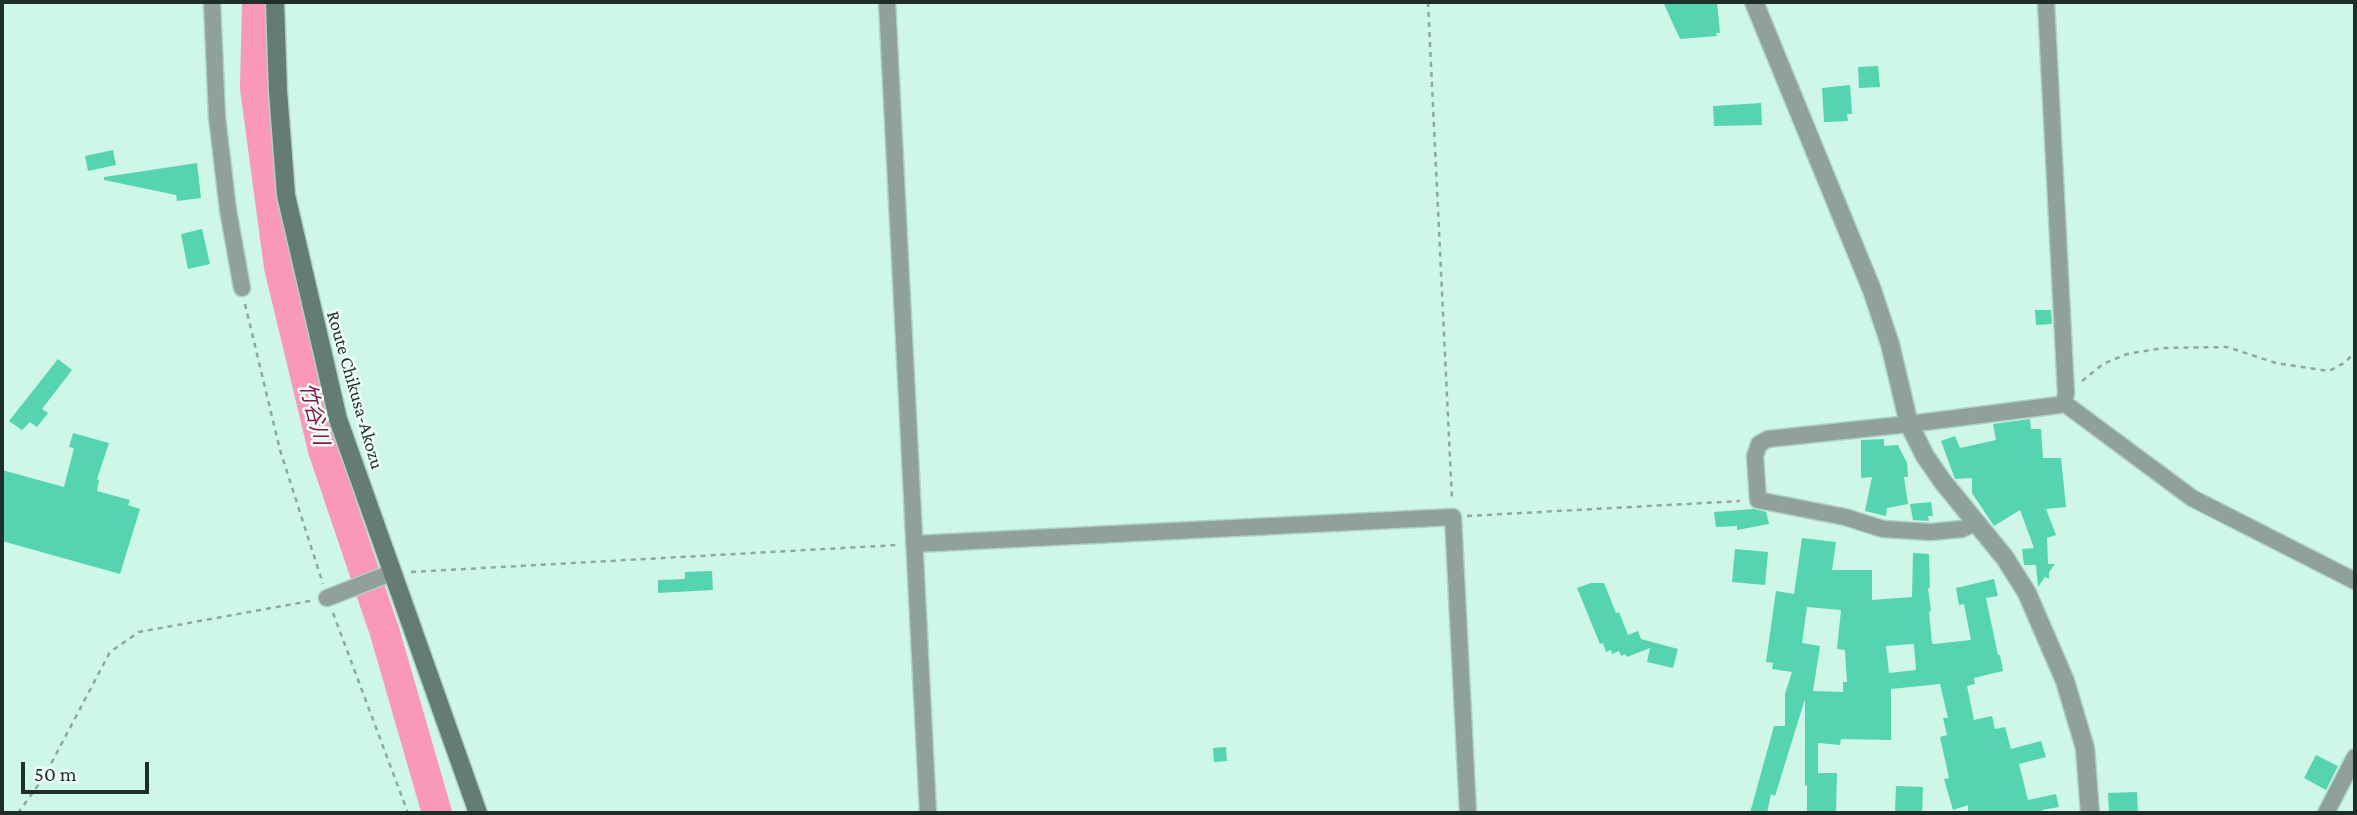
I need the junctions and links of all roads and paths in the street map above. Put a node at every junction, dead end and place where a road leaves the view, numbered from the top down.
1 (212, 2) edge
2 (275, 2) edge
3 (887, 2) edge
4 (1427, 2) edge
5 (1754, 2) edge
6 (2046, 2) edge
7 (242, 288) joint
8 (2355, 351) edge
9 (2065, 398) junction
10 (1909, 424) junction
11 (1758, 500) junction
12 (1453, 517) junction
13 (1977, 522) junction
14 (914, 544) junction
15 (391, 573) junction
16 (2355, 581) edge
17 (327, 598) junction
18 (2355, 757) edge
19 (18, 813) edge
20 (408, 813) edge
21 (478, 813) edge
22 (928, 813) edge
23 (1468, 813) edge
24 (2090, 813) edge
25 (2326, 813) edge

1 - 7 street
2 - 15 main road, Route Chikusa-Akozu
3 - 14 street
4 - 12 path
5 - 10 street
6 - 9 street
7 - 17 path
8 - 9 path
9 - 10 street
9 - 16 street
10 - 11 street
10 - 13 street
11 - 12 path
11 - 13 street
12 - 14 street
12 - 23 street
13 - 24 street
14 - 15 path
14 - 22 street
15 - 17 street
15 - 21 main road, Route Chikusa-Akozu
17 - 19 path
17 - 20 path
18 - 25 street

